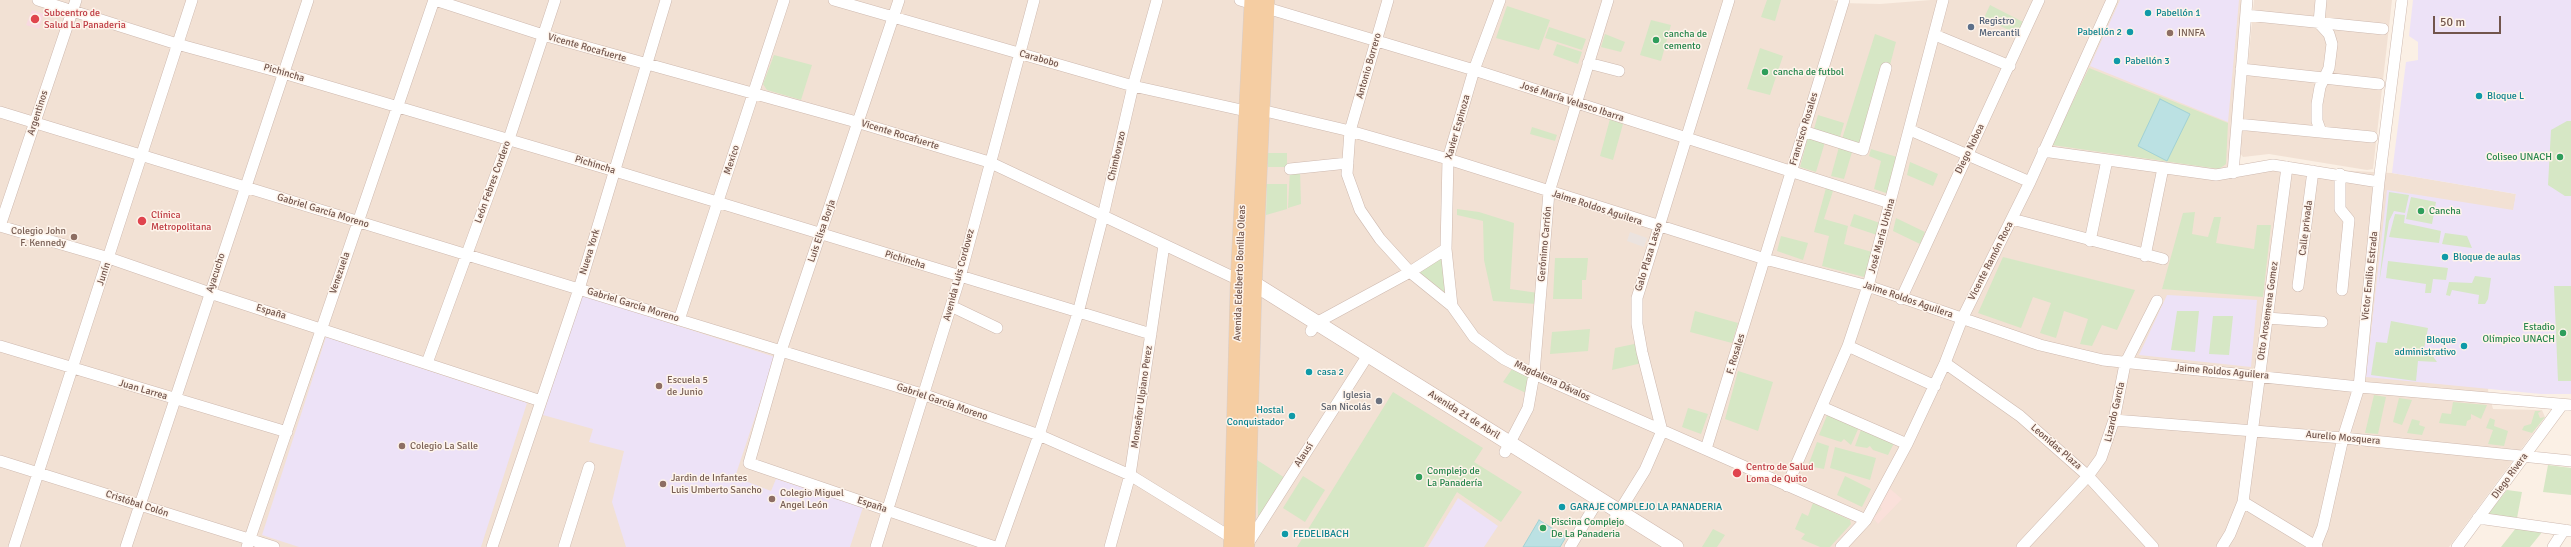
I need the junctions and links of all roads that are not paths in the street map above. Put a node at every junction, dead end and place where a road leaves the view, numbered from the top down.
1 (38, 0) edge
2 (192, 0) edge
3 (308, 0) edge
4 (434, 0) edge
5 (555, 0) edge
6 (666, 0) edge
7 (784, 0) edge
8 (834, 0) edge
9 (899, 0) edge
10 (1034, 0) edge
11 (1157, 0) edge
12 (1388, 0) edge
13 (1500, 0) edge
14 (1608, 0) edge
15 (1730, 0) edge
16 (1844, 0) edge
17 (1944, 0) edge
18 (2039, 0) edge
19 (2112, 0) edge
20 (2247, 0) edge
21 (2321, 0) edge
22 (2402, 0) edge
23 (1255, 2) edge
24 (74, 5) edge
25 (2246, 15) junction
26 (894, 17) junction
27 (2319, 23) junction
28 (2383, 29) dead end
29 (543, 35) junction
30 (1935, 35) junction
31 (1377, 41) junction
32 (177, 44) junction
33 (1020, 53) junction
34 (1588, 63) junction
35 (647, 65) junction
36 (2010, 66) junction
37 (1886, 68) dead end
38 (2241, 69) junction
39 (1474, 70) junction
40 (1619, 71) dead end
41 (283, 73) junction
42 (2324, 79) junction
43 (2379, 84) dead end
44 (1133, 86) junction
45 (753, 94) junction
46 (1575, 102) junction
47 (398, 106) junction
48 (1254, 110) junction
49 (0, 112) edge
50 (35, 122) junction
51 (860, 123) junction
52 (2237, 124) junction
53 (1910, 130) junction
54 (1350, 131) junction
55 (1803, 131) junction
56 (2321, 132) junction
57 (2372, 137) dead end
58 (509, 140) junction
59 (1686, 140) junction
60 (2043, 151) junction
61 (1967, 153) junction
62 (140, 156) junction
63 (1448, 159) junction
64 (2107, 160) junction
65 (989, 162) junction
66 (1348, 163) junction
67 (2286, 167) junction
68 (2163, 168) junction
69 (1290, 169) dead end
70 (2313, 170) junction
71 (615, 171) junction
72 (1791, 171) junction
73 (2233, 173) junction
74 (2340, 174) junction
75 (2030, 182) junction
76 (2379, 182) junction
77 (244, 187) junction
78 (1549, 192) junction
79 (718, 203) junction
80 (1890, 203) junction
81 (1103, 216) junction
82 (2012, 219) junction
83 (358, 222) junction
84 (0, 226) edge
85 (1658, 227) junction
86 (820, 234) junction
87 (2090, 240) junction
88 (1164, 245) junction
89 (1446, 249) junction
90 (466, 255) junction
91 (2145, 256) junction
92 (109, 258) junction
93 (1766, 259) junction
94 (2163, 259) dead end
95 (1410, 272) junction
96 (960, 277) junction
97 (1248, 286) junction
98 (1868, 286) junction
99 (2298, 286) dead end
100 (579, 289) junction
101 (2342, 290) dead end
102 (210, 293) junction
103 (1901, 299) junction
104 (2157, 301) dead end
105 (951, 306) junction
106 (1452, 306) junction
107 (1078, 312) junction
108 (2267, 318) junction
109 (1962, 319) junction
110 (679, 320) junction
111 (2322, 322) dead end
112 (1314, 327) junction
113 (322, 328) junction
114 (997, 328) dead end
115 (1151, 334) junction
116 (0, 346) edge
117 (1848, 346) junction
118 (782, 351) junction
119 (1366, 359) junction
120 (427, 363) junction
121 (1945, 363) junction
122 (2125, 364) junction
123 (73, 370) junction
124 (1534, 374) junction
125 (2259, 375) junction
126 (1935, 386) junction
127 (2359, 387) junction
128 (925, 395) junction
129 (175, 398) junction
130 (541, 401) junction
131 (2566, 405) edge
132 (1822, 407) junction
133 (2114, 420) junction
134 (2251, 430) junction
135 (1662, 431) junction
136 (287, 432) junction
137 (1039, 435) junction
138 (2342, 438) junction
139 (1907, 444) junction
140 (1508, 448) junction
141 (1706, 449) junction
142 (2524, 456) junction
143 (0, 461) edge
144 (2571, 461) edge
145 (749, 463) joint
146 (589, 467) dead end
147 (40, 473) junction
148 (1130, 475) junction
149 (2088, 476) junction
150 (1787, 486) junction
151 (2243, 502) junction
152 (140, 505) junction
153 (1594, 507) junction
154 (888, 510) junction
155 (1617, 516) junction
156 (2478, 518) junction
157 (1866, 520) junction
158 (2568, 530) edge
159 (248, 543) edge
160 (1240, 545) edge
161 (14, 547) edge
162 (126, 547) edge
163 (274, 547) edge
164 (492, 547) edge
165 (564, 547) edge
166 (876, 547) edge
167 (995, 547) edge
168 (999, 547) edge
169 (1110, 547) edge
170 (1570, 547) edge
171 (1658, 547) edge
172 (1676, 547) edge
173 (1841, 547) edge
174 (2022, 547) edge
175 (2153, 547) edge
176 (2222, 547) edge
177 (2316, 547) edge
178 (2457, 547) edge
179 (2552, 547) edge

1 - 24 street, Pichincha
2 - 32 street, Junín
3 - 41 street, Ayacucho
4 - 29 street, Vicente Rocafuerte
4 - 47 street, Venezuela
5 - 29 street, León Febres Cordero
6 - 35 street, Nueva York
7 - 45 street, Mexico
8 - 26 street, Carabobo
9 - 26 street, Luis Elisa Borja
10 - 33 street, Avenida Luis Cordovez
11 - 44 street, Chimborazo
12 - 31 street, Antonio Borrero
13 - 39 street, Xavier Espinoza
14 - 34 street, Gerónimo Carrión
15 - 59 street, Galo Plaza Lasso
16 - 55 street, Francisco Rosales
17 - 30 street, José María Urbina
18 - 36 street, Diego Noboa
19 - 60 street, Vicente Ramón Roca
20 - 25 street
21 - 27 street
22 - 76 street, Victor Emilio Estrada
23 - 31 street, José María Velasco Ibarra
23 - 48 main road, Avenida Edelberto Bonilla Oleas
24 - 32 street, Pichincha
24 - 50 street, Argentinos
25 - 27 street
25 - 38 street
26 - 33 street, Carabobo
26 - 51 street, Luis Elisa Borja
27 - 28 street
27 - 42 street
29 - 35 street, Vicente Rocafuerte
29 - 58 street, León Febres Cordero
30 - 36 street
30 - 53 street, José María Urbina
31 - 39 street, José María Velasco Ibarra
31 - 54 street, Antonio Borrero
32 - 41 street, Pichincha
32 - 62 street, Junín
33 - 44 street, Carabobo
33 - 65 street, Avenida Luis Cordovez
34 - 40 street
34 - 46 street, Gerónimo Carrión
35 - 45 street, Vicente Rocafuerte
35 - 71 street, Nueva York
36 - 61 street, Diego Noboa
37 - 55 street
38 - 42 street
38 - 52 street
39 - 46 street, José María Velasco Ibarra
39 - 63 street, Xavier Espinoza
41 - 47 street, Pichincha
41 - 77 street, Ayacucho
42 - 43 street
42 - 56 street
44 - 48 street, Carabobo
44 - 81 street, Chimborazo
45 - 51 street, Vicente Rocafuerte
45 - 79 street, Mexico
46 - 59 street, José María Velasco Ibarra
46 - 78 street, Gerónimo Carrión
47 - 58 street, Pichincha
47 - 83 street, Venezuela
48 - 54 street, Jaime Roldos Aguilera
48 - 97 main road, Avenida Edelberto Bonilla Oleas
49 - 50 street, Gabriel García Moreno
50 - 62 street, Gabriel García Moreno
50 - 84 street, Argentinos
51 - 65 street, Vicente Rocafuerte
51 - 86 street, Luis Elisa Borja
52 - 56 street
52 - 73 street
53 - 61 street
53 - 80 street, José María Urbina
54 - 63 street, Jaime Roldos Aguilera
54 - 66 street, Magdalena Dávalos
55 - 72 street, Francisco Rosales
56 - 57 street
58 - 71 street, Pichincha
58 - 90 street, León Febres Cordero
59 - 72 street, José María Velasco Ibarra
59 - 85 street, Galo Plaza Lasso
60 - 64 street
60 - 75 street, Vicente Ramón Roca
61 - 75 street
61 - 103 street, Diego Noboa
62 - 77 street, Gabriel García Moreno
62 - 92 street, Junín
63 - 78 street, Jaime Roldos Aguilera
63 - 89 street, Xavier Espinoza
64 - 68 street
64 - 87 street
65 - 81 street, Vicente Rocafuerte
65 - 96 street, Avenida Luis Cordovez
66 - 69 street
66 - 95 street, Magdalena Dávalos
67 - 70 street
67 - 73 street
67 - 108 street, Otto Arosemena Gomez
68 - 73 street
68 - 91 street
70 - 74 street
70 - 99 street, Calle privada
71 - 79 street, Pichincha
71 - 100 street, Nueva York
72 - 80 street, José María Velasco Ibarra
72 - 93 street, Francisco Rosales
74 - 76 street
74 - 101 street
75 - 82 street, Vicente Ramón Roca
76 - 127 street, Victor Emilio Estrada
77 - 83 street, Gabriel García Moreno
77 - 102 street, Ayacucho
78 - 85 street, Jaime Roldos Aguilera
78 - 124 street, Gerónimo Carrión
79 - 86 street, Pichincha
79 - 110 street, Mexico
80 - 98 street, José María Urbina
81 - 88 street, Vicente Rocafuerte
81 - 107 street, Chimborazo
82 - 87 street
82 - 109 street, Vicente Ramón Roca
83 - 90 street, Gabriel García Moreno
83 - 113 street, Venezuela
84 - 92 street, España
85 - 93 street, Jaime Roldos Aguilera
85 - 135 street, Galo Plaza Lasso
86 - 96 street, Pichincha
86 - 118 street, Luis Elisa Borja
87 - 91 street
88 - 97 street, Vicente Rocafuerte
88 - 115 street, Monseñor Ulpiano Perez
89 - 95 street
89 - 106 street, Xavier Espinoza
90 - 100 street, Gabriel García Moreno
90 - 120 street, León Febres Cordero
91 - 94 street
92 - 102 street, España
92 - 123 street, Junín
93 - 98 street, Jaime Roldos Aguilera
93 - 141 street, F. Rosales
95 - 106 street, Magdalena Dávalos
95 - 112 street
96 - 105 street, Avenida Luis Cordovez
96 - 107 street, Pichincha
97 - 112 main road, Avenida 21 de Abril
97 - 160 main road, Avenida Edelberto Bonilla Oleas
98 - 103 street, Jaime Roldos Aguilera
98 - 117 street, José María Urbina
100 - 110 street, Gabriel García Moreno
100 - 130 street, Nueva York
102 - 113 street, España
102 - 129 street, Ayacucho
103 - 109 street, Jaime Roldos Aguilera
104 - 122 street, Lizardo García
105 - 114 street
105 - 128 street, Avenida Luis Cordovez
106 - 124 street, Magdalena Dávalos
107 - 115 street, Pichincha
107 - 137 street, Chimborazo
108 - 111 street
108 - 125 street, Otto Arosemena Gomez
109 - 121 street, Vicente Ramón Roca
109 - 122 street, Jaime Roldos Aguilera
110 - 118 street, Gabriel García Moreno
112 - 119 main road, Avenida 21 de Abril
113 - 120 street, España
113 - 136 street, Venezuela
115 - 148 street, Monseñor Ulpiano Perez
116 - 123 street, Juan Larrea
117 - 126 street
117 - 132 street, José María Urbina
118 - 128 street, Gabriel García Moreno
118 - 145 street, Luis Elisa Borja
119 - 140 main road, Avenida 21 de Abril
119 - 160 street, Alausí
120 - 130 street, España
121 - 126 street, Vicente Ramón Roca
121 - 149 street, Leonidas Plaza
122 - 125 street, Jaime Roldos Aguilera
122 - 133 street, Lizardo García
123 - 129 street, Juan Larrea
123 - 147 street, Junín
124 - 135 street, Magdalena Dávalos
124 - 140 street, Gerónimo Carrión
125 - 127 street, Jaime Roldos Aguilera
125 - 134 street, Otto Arosemena Gomez
126 - 139 street, Vicente Ramón Roca
127 - 131 street, Jaime Roldos Aguilera
127 - 138 street, Victor Emilio Estrada
128 - 137 street, Gabriel García Moreno
128 - 154 street, Avenida Luis Cordovez
129 - 136 street, Juan Larrea
129 - 152 street, Ayacucho
130 - 164 street, Nueva York
131 - 142 street, Diego Rivera
132 - 139 street
132 - 150 street, José María Urbina
133 - 134 street, Aurelio Mosquera
133 - 149 street, Lizardo García
134 - 138 street, Aurelio Mosquera
134 - 151 street, Otto Arosemena Gomez
135 - 141 street, Magdalena Dávalos
135 - 155 street
136 - 159 street, Venezuela
137 - 148 street, Gabriel García Moreno
137 - 168 street, Chimborazo
138 - 142 street, Aurelio Mosquera
138 - 177 street, Victor Emilio Estrada
139 - 157 street, Vicente Ramón Roca
140 - 153 main road, Avenida 21 de Abril
140 - 155 main road, Avenida 21 de Abril
141 - 150 street, Magdalena Dávalos
142 - 144 street, Aurelio Mosquera
142 - 156 street, Diego Rivera
143 - 147 street, Cristóbal Colón
145 - 154 street, España
146 - 165 street
147 - 152 street, Cristóbal Colón
147 - 161 street, Junín
148 - 160 street, Gabriel García Moreno
148 - 169 street, Monseñor Ulpiano Perez
149 - 174 street, Lizardo García
149 - 175 street, Leonidas Plaza
150 - 157 street, Magdalena Dávalos
151 - 176 street, Otto Arosemena Gomez
151 - 177 street
152 - 159 street, Cristóbal Colón
152 - 162 street, Ayacucho
153 - 155 main road, Avenida 21 de Abril
153 - 170 street
154 - 166 street, Avenida Luis Cordovez
154 - 167 street, España
155 - 171 main road, Avenida 21 de Abril
155 - 172 main road, Avenida 21 de Abril
156 - 158 street
156 - 178 street, Diego Rivera
157 - 173 street, Vicente Ramón Roca
158 - 179 street
159 - 163 street, Cristóbal Colón

